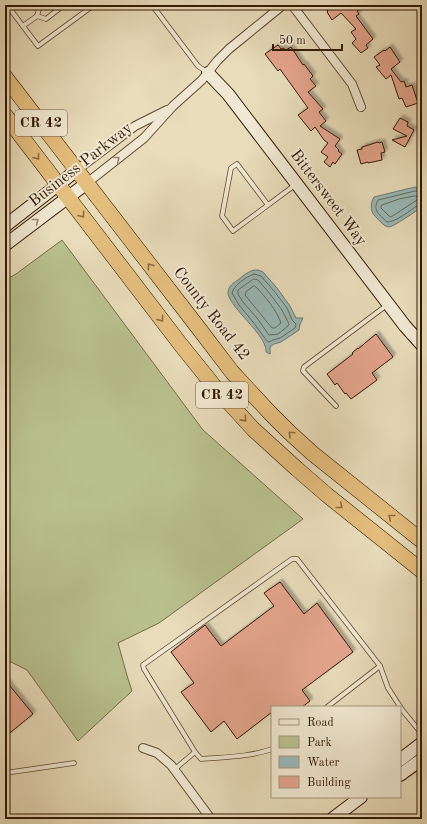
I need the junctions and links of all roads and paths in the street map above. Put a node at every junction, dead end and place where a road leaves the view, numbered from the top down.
1 (7, 5) edge
2 (64, 5) edge
3 (94, 5) edge
4 (152, 5) edge
5 (283, 5) edge
6 (292, 5) edge
7 (42, 7) dead end
8 (37, 16) junction
9 (23, 26) junction
10 (208, 73) junction
11 (5, 77) edge
12 (173, 106) junction
13 (361, 107) dead end
14 (5, 115) edge
15 (77, 170) junction
16 (87, 183) junction
17 (58, 184) junction
18 (297, 184) junction
19 (68, 196) junction
20 (268, 205) junction
21 (5, 226) edge
22 (5, 245) edge
23 (389, 304) junction
24 (422, 345) edge
25 (336, 406) dead end
26 (422, 541) edge
27 (422, 571) edge
28 (380, 666) junction
29 (328, 706) edge
30 (400, 706) edge
31 (401, 708) edge
32 (422, 734) edge
33 (422, 743) edge
34 (143, 748) dead end
35 (271, 749) edge
36 (195, 752) junction
37 (401, 759) edge
38 (422, 759) edge
39 (74, 763) dead end
40 (174, 770) junction
41 (5, 773) edge
42 (401, 774) edge
43 (360, 798) edge
44 (211, 819) edge
45 (332, 819) edge

1 - 9 lane
2 - 8 lane
3 - 9 lane
4 - 10 lane
5 - 10 street, Business Parkway
6 - 13 street
7 - 8 lane
8 - 9 lane
10 - 12 street, Business Parkway
10 - 18 street, Bittersweet Way
11 - 15 highway, County Road 42 / CR 42
12 - 15 street, Business Parkway
16 -> 12 street, Business Parkway
14 -> 17 highway, CR 42
15 - 16 highway, County Road 42 / CR 42
15 - 17 street, Business Parkway
16 - 19 street, Business Parkway
26 -> 16 highway, County Road 42 / CR 42
17 - 19 highway, CR 42
17 - 21 street, Business Parkway
18 - 20 lane
18 - 23 street, Bittersweet Way
22 -> 19 street, Business Parkway
19 -> 27 highway, CR 42
20 - 20 lane
23 - 24 street, Bittersweet Way
23 - 25 lane
28 - 29 lane
28 - 30 lane
28 - 36 lane
31 - 32 lane
33 - 37 street
34 - 40 street
35 - 36 lane
36 - 40 lane
38 - 42 street
39 - 41 lane
40 - 44 street
43 - 45 street

